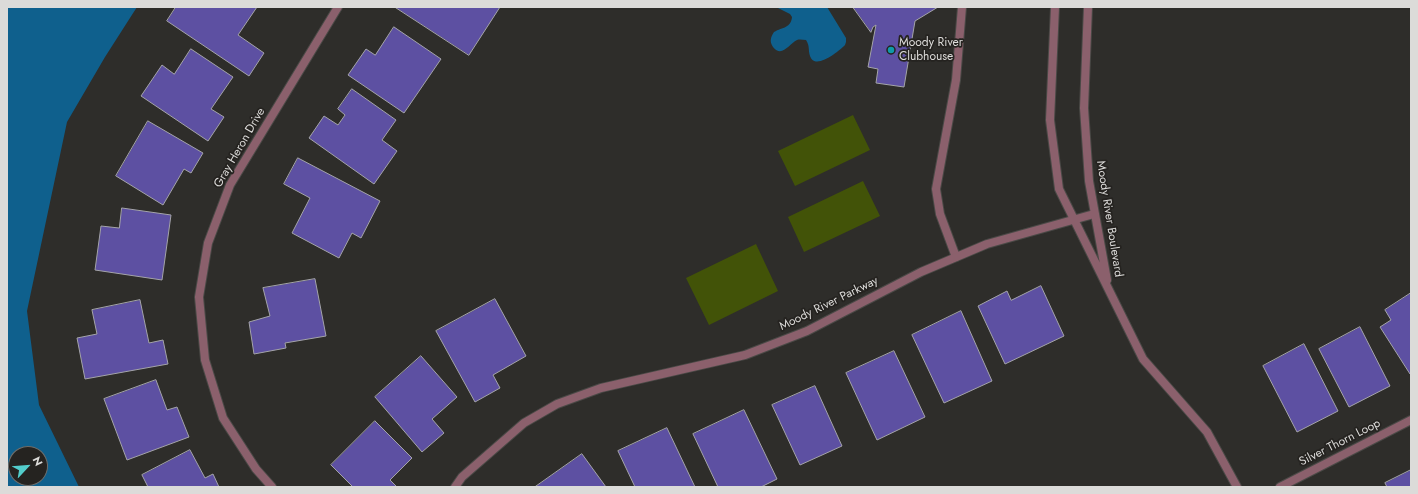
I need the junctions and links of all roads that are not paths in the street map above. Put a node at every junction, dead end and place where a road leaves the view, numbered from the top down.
1 (338, 7) edge
2 (962, 7) edge
3 (1055, 7) edge
4 (1088, 7) edge
5 (1094, 214) junction
6 (1074, 219) junction
7 (956, 257) junction
8 (1108, 291) junction
9 (1411, 420) edge
10 (272, 487) edge
11 (455, 487) edge
12 (1237, 487) edge
13 (1280, 487) edge

1 - 10 street, Gray Heron Drive
2 - 7 street
3 - 6 street, Moody River Boulevard
4 - 5 street, Moody River Boulevard
5 - 6 street, Moody River Parkway
5 - 8 street, Moody River Boulevard
6 - 7 street, Moody River Parkway
6 - 8 street, Moody River Boulevard
7 - 11 street, Moody River Parkway
8 - 12 street, Moody River Boulevard
9 - 13 street, Silver Thorn Loop

